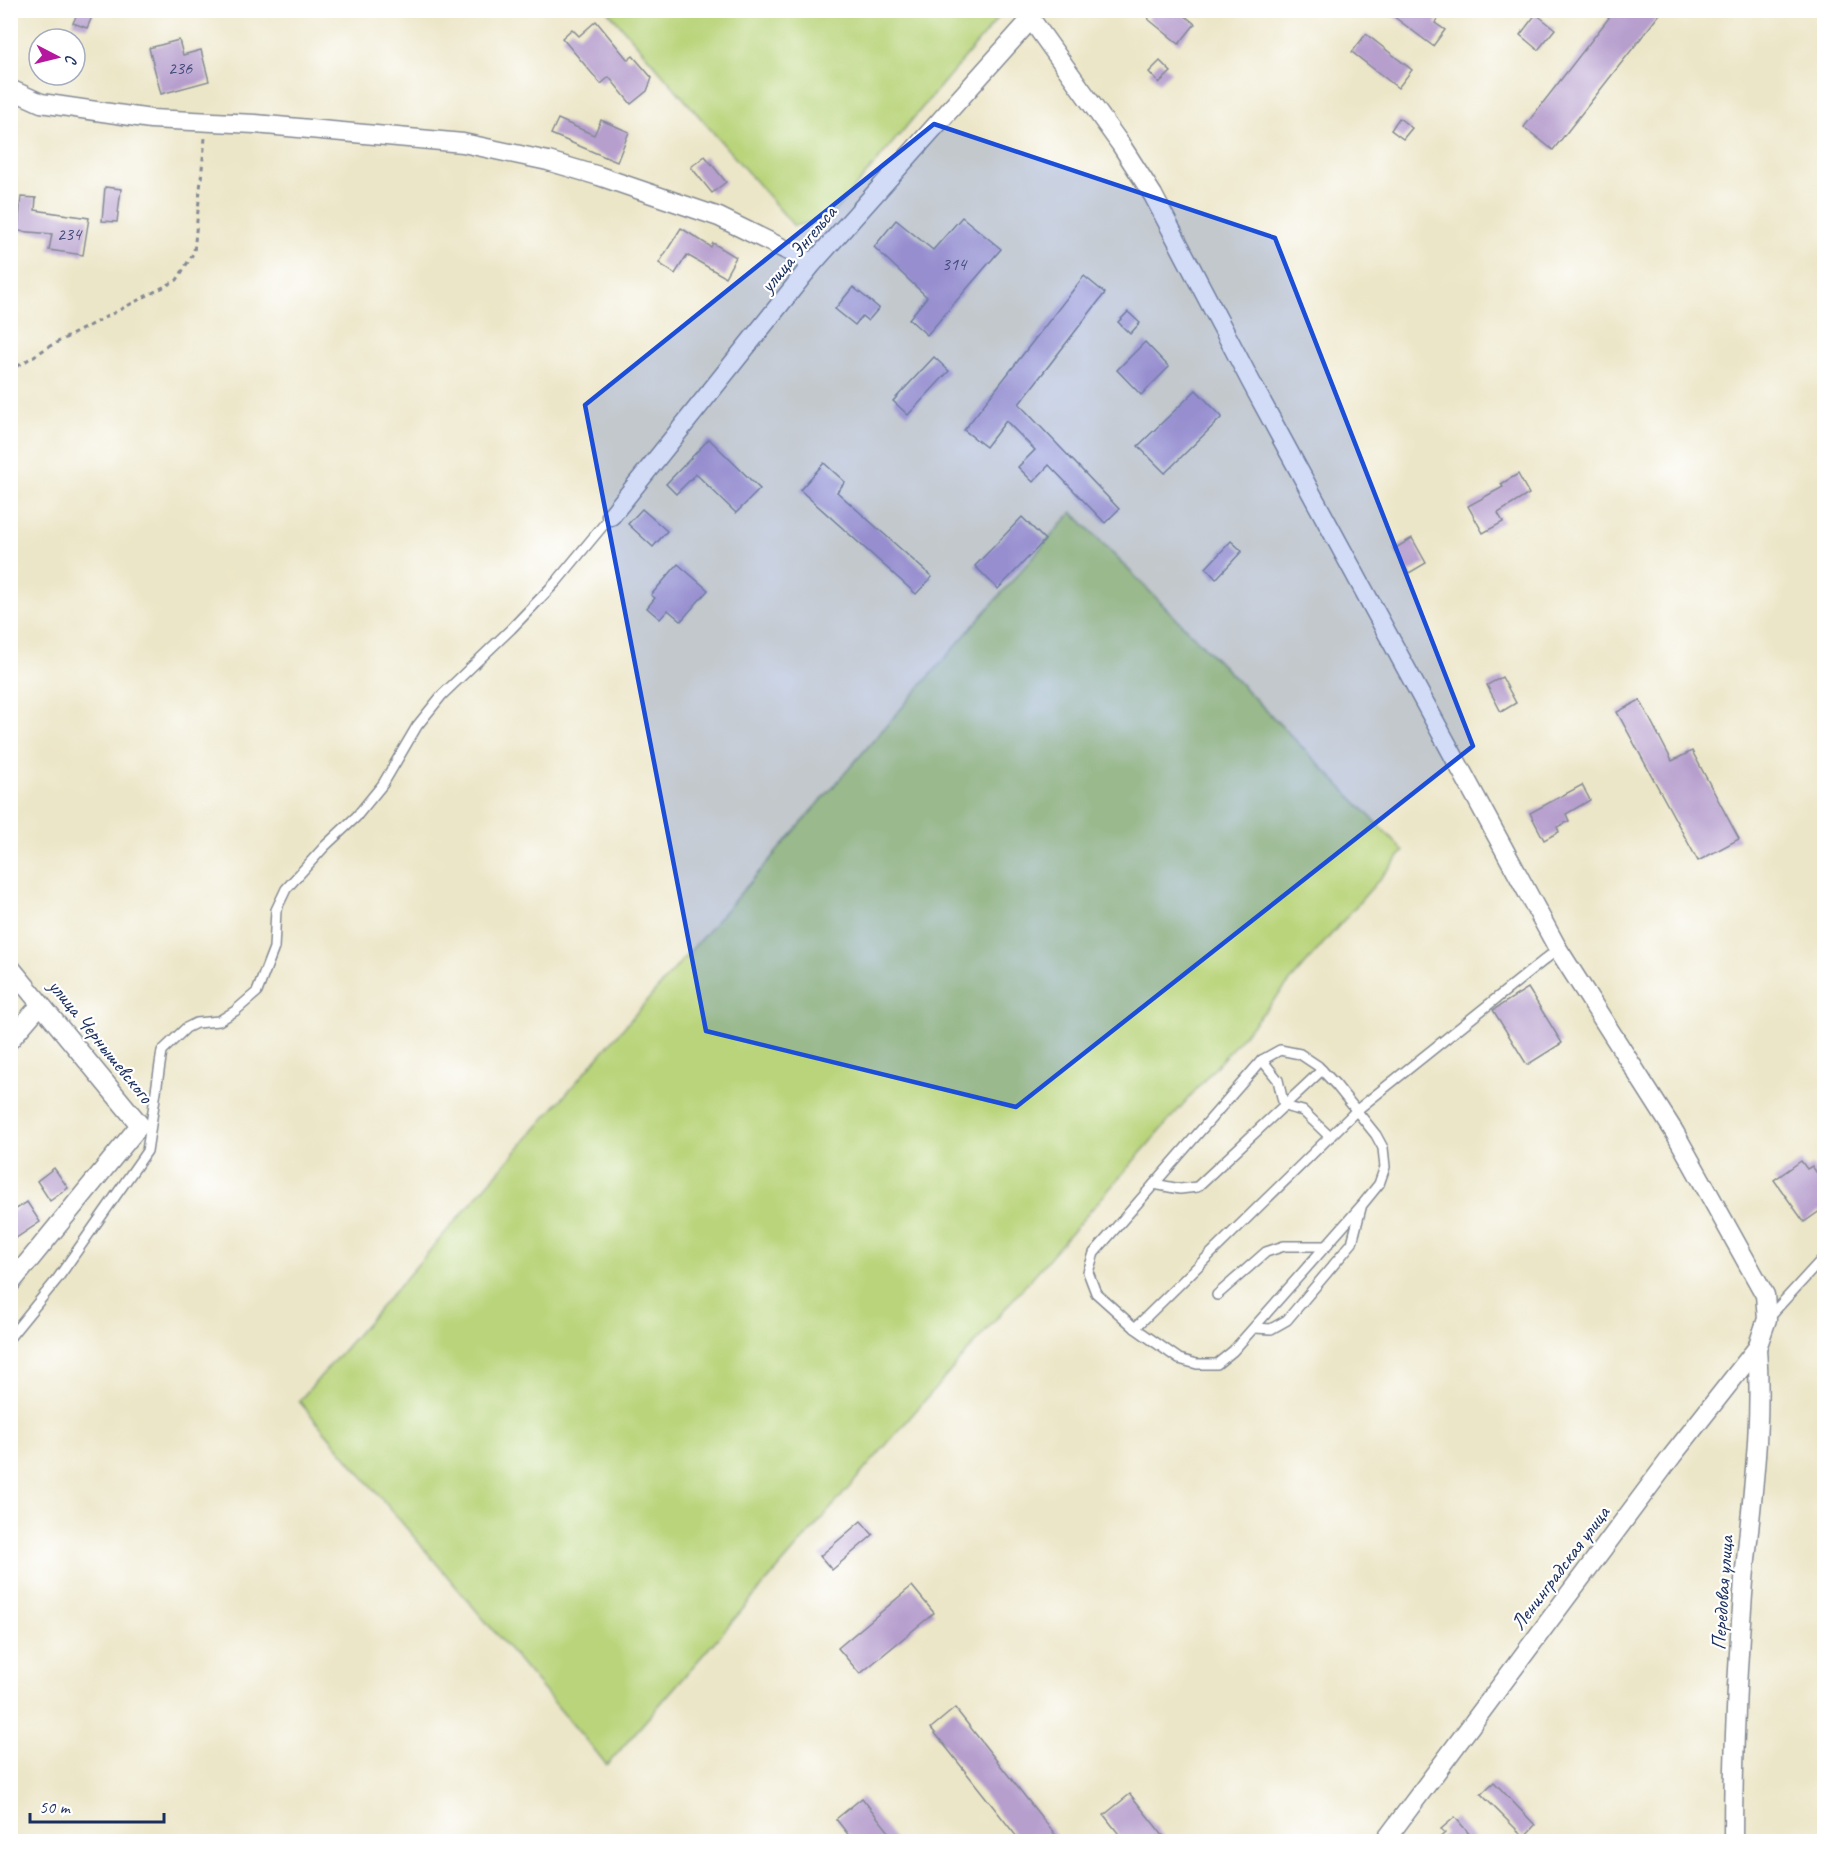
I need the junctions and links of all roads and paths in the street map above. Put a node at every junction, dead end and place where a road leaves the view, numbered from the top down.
1 (1034, 15) edge
2 (10, 89) edge
3 (206, 121) junction
4 (813, 263) junction
5 (10, 371) edge
6 (610, 516) joint
7 (1558, 949) junction
8 (10, 967) edge
9 (34, 1012) dead end
10 (10, 1040) edge
11 (1262, 1060) junction
12 (1322, 1070) junction
13 (1284, 1106) junction
14 (1357, 1110) junction
15 (1330, 1137) junction
16 (1154, 1184) junction
17 (1362, 1205) junction
18 (1328, 1246) junction
19 (1824, 1257) edge
20 (10, 1284) edge
21 (1217, 1295) dead end
22 (1767, 1319) junction
23 (1135, 1328) junction
24 (1255, 1328) junction
25 (10, 1337) edge
26 (1757, 1348) junction
27 (1384, 1842) edge
28 (1733, 1842) edge

1 - 4 street, улица Энгельса
1 - 7 street
2 - 3 street
3 - 4 street
3 - 5 path
4 - 6 street, улица Энгельса
6 - 25 lane
7 - 14 lane
7 - 22 street
8 - 20 street, улица Чернышевского
9 - 10 street
11 - 12 lane
11 - 13 lane
11 - 16 lane
12 - 13 lane
12 - 14 lane
13 - 15 lane
13 - 16 lane
14 - 15 lane
14 - 17 lane
15 - 23 lane
16 - 23 lane
17 - 18 lane
17 - 24 lane
18 - 21 lane
18 - 24 lane
19 - 22 lane
22 - 26 street, Ленинградская улица
23 - 24 lane
26 - 27 street, Ленинградская улица
26 - 28 street, Передовая улица

